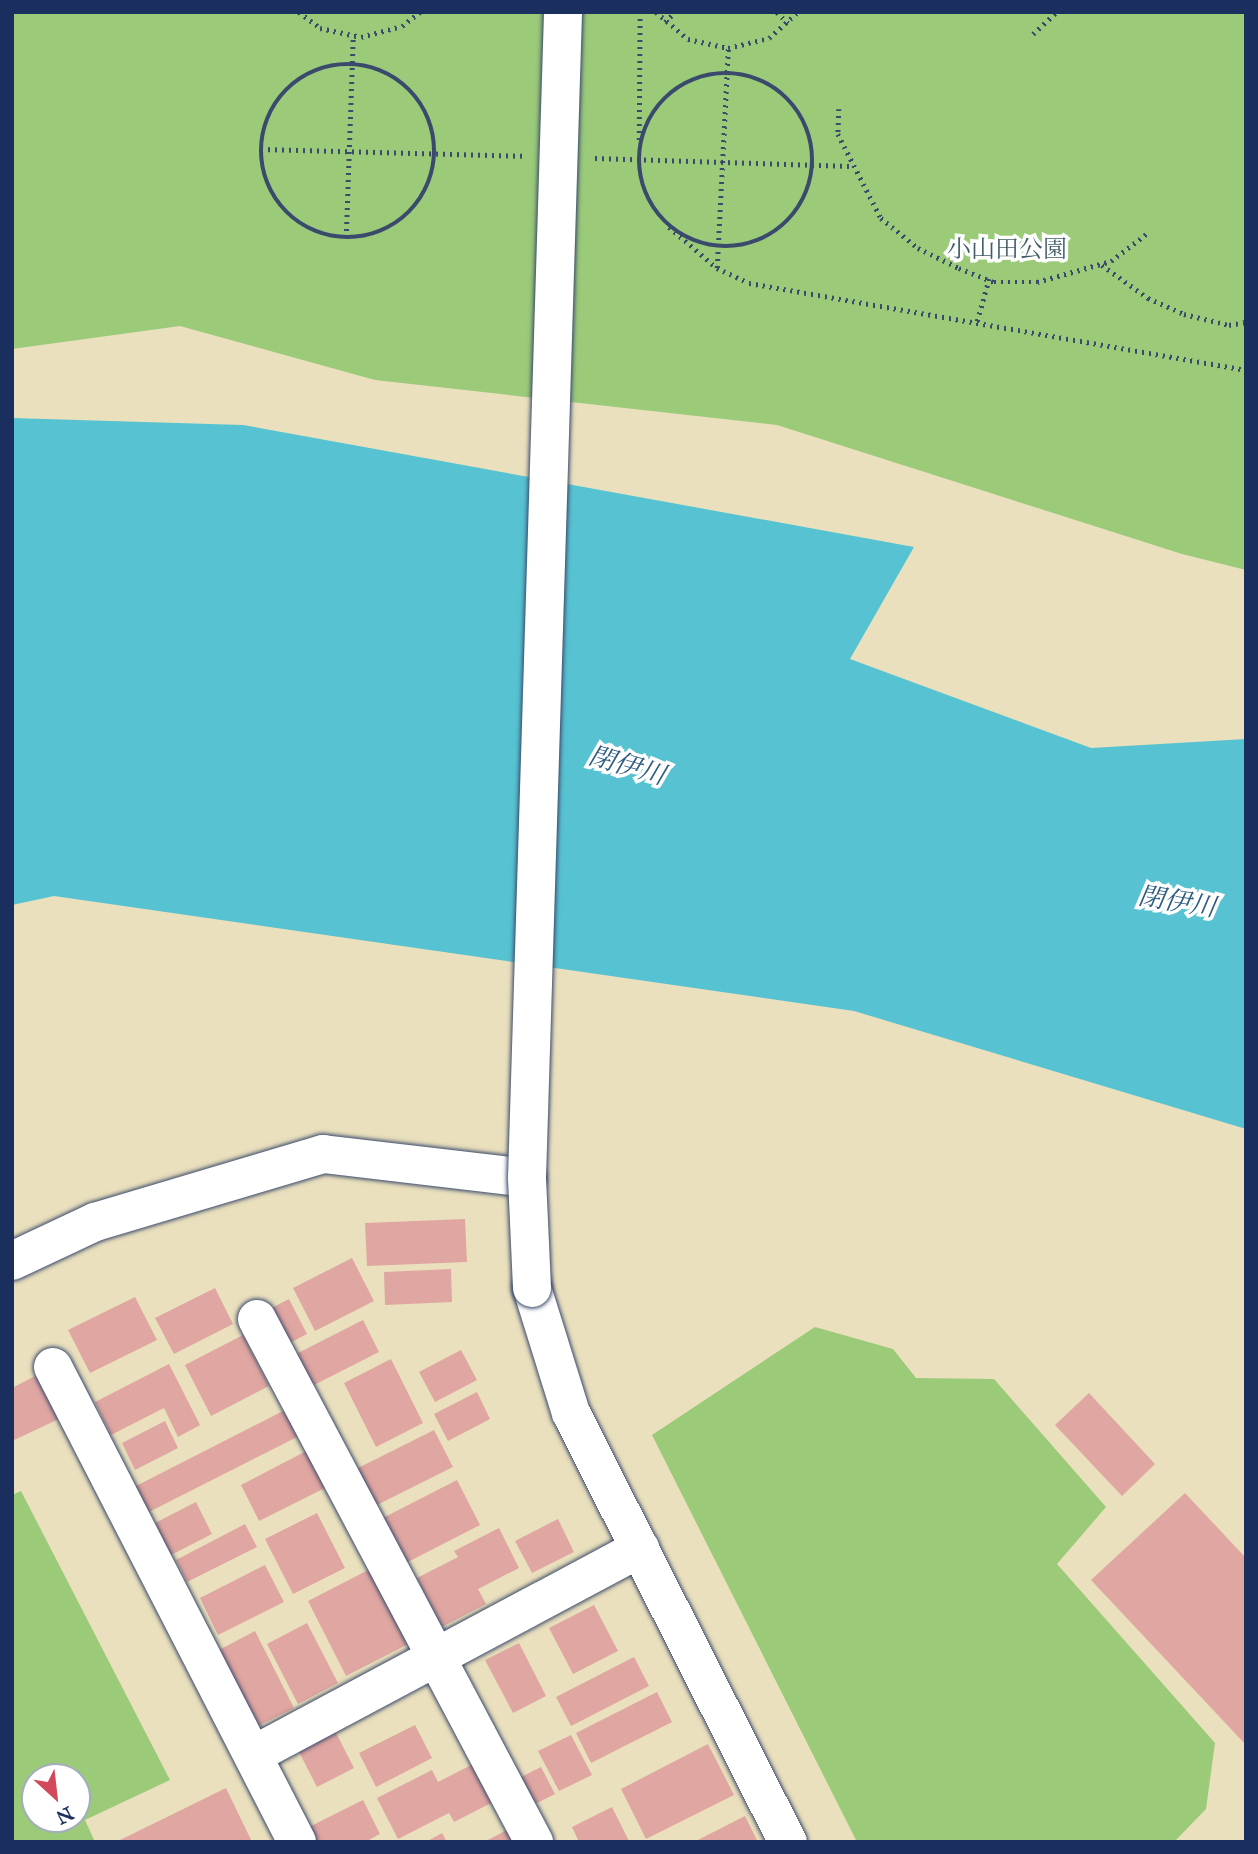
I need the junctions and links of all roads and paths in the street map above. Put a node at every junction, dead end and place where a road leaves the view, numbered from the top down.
1 (299, 12) edge
2 (563, 12) edge
3 (640, 12) edge
4 (656, 12) edge
5 (675, 12) edge
6 (778, 12) edge
7 (797, 12) edge
8 (1057, 12) edge
9 (418, 13) edge
10 (665, 22) junction
11 (788, 23) junction
12 (1033, 34) dead end
13 (353, 36) junction
14 (728, 48) junction
15 (352, 64) junction
16 (727, 73) junction
17 (839, 109) dead end
18 (639, 151) junction
19 (669, 227) junction
20 (1149, 232) dead end
21 (346, 238) junction
22 (718, 247) junction
23 (1102, 264) junction
24 (717, 268) junction
25 (989, 279) junction
26 (977, 321) junction
27 (1246, 322) edge
28 (1246, 370) edge
29 (527, 1178) junction
30 (12, 1261) edge
31 (257, 1319) dead end
32 (53, 1367) dead end
33 (639, 1548) junction
34 (436, 1657) junction
35 (253, 1755) junction
36 (297, 1842) edge
37 (534, 1842) edge
38 (788, 1842) edge

1 - 13 path
2 - 29 street, bridge
3 - 18 path
4 - 10 path
5 - 10 path
6 - 11 path
7 - 11 path
8 - 12 path
9 - 13 path
10 - 14 path
11 - 14 path
13 - 15 path
14 - 16 path
15 - 21 path
15 - 21 path
15 - 21 path
16 - 18 path
16 - 22 path
16 - 22 path
17 - 25 path
18 - 19 path
19 - 22 path
19 - 24 path
20 - 23 path
22 - 24 path
23 - 25 path
23 - 27 path
24 - 26 path
25 - 26 path
26 - 28 path
29 - 30 street
29 - 33 street, bridge
31 - 34 street
32 - 35 street
33 - 34 street
33 - 38 street
34 - 35 street
34 - 37 street
35 - 36 street

